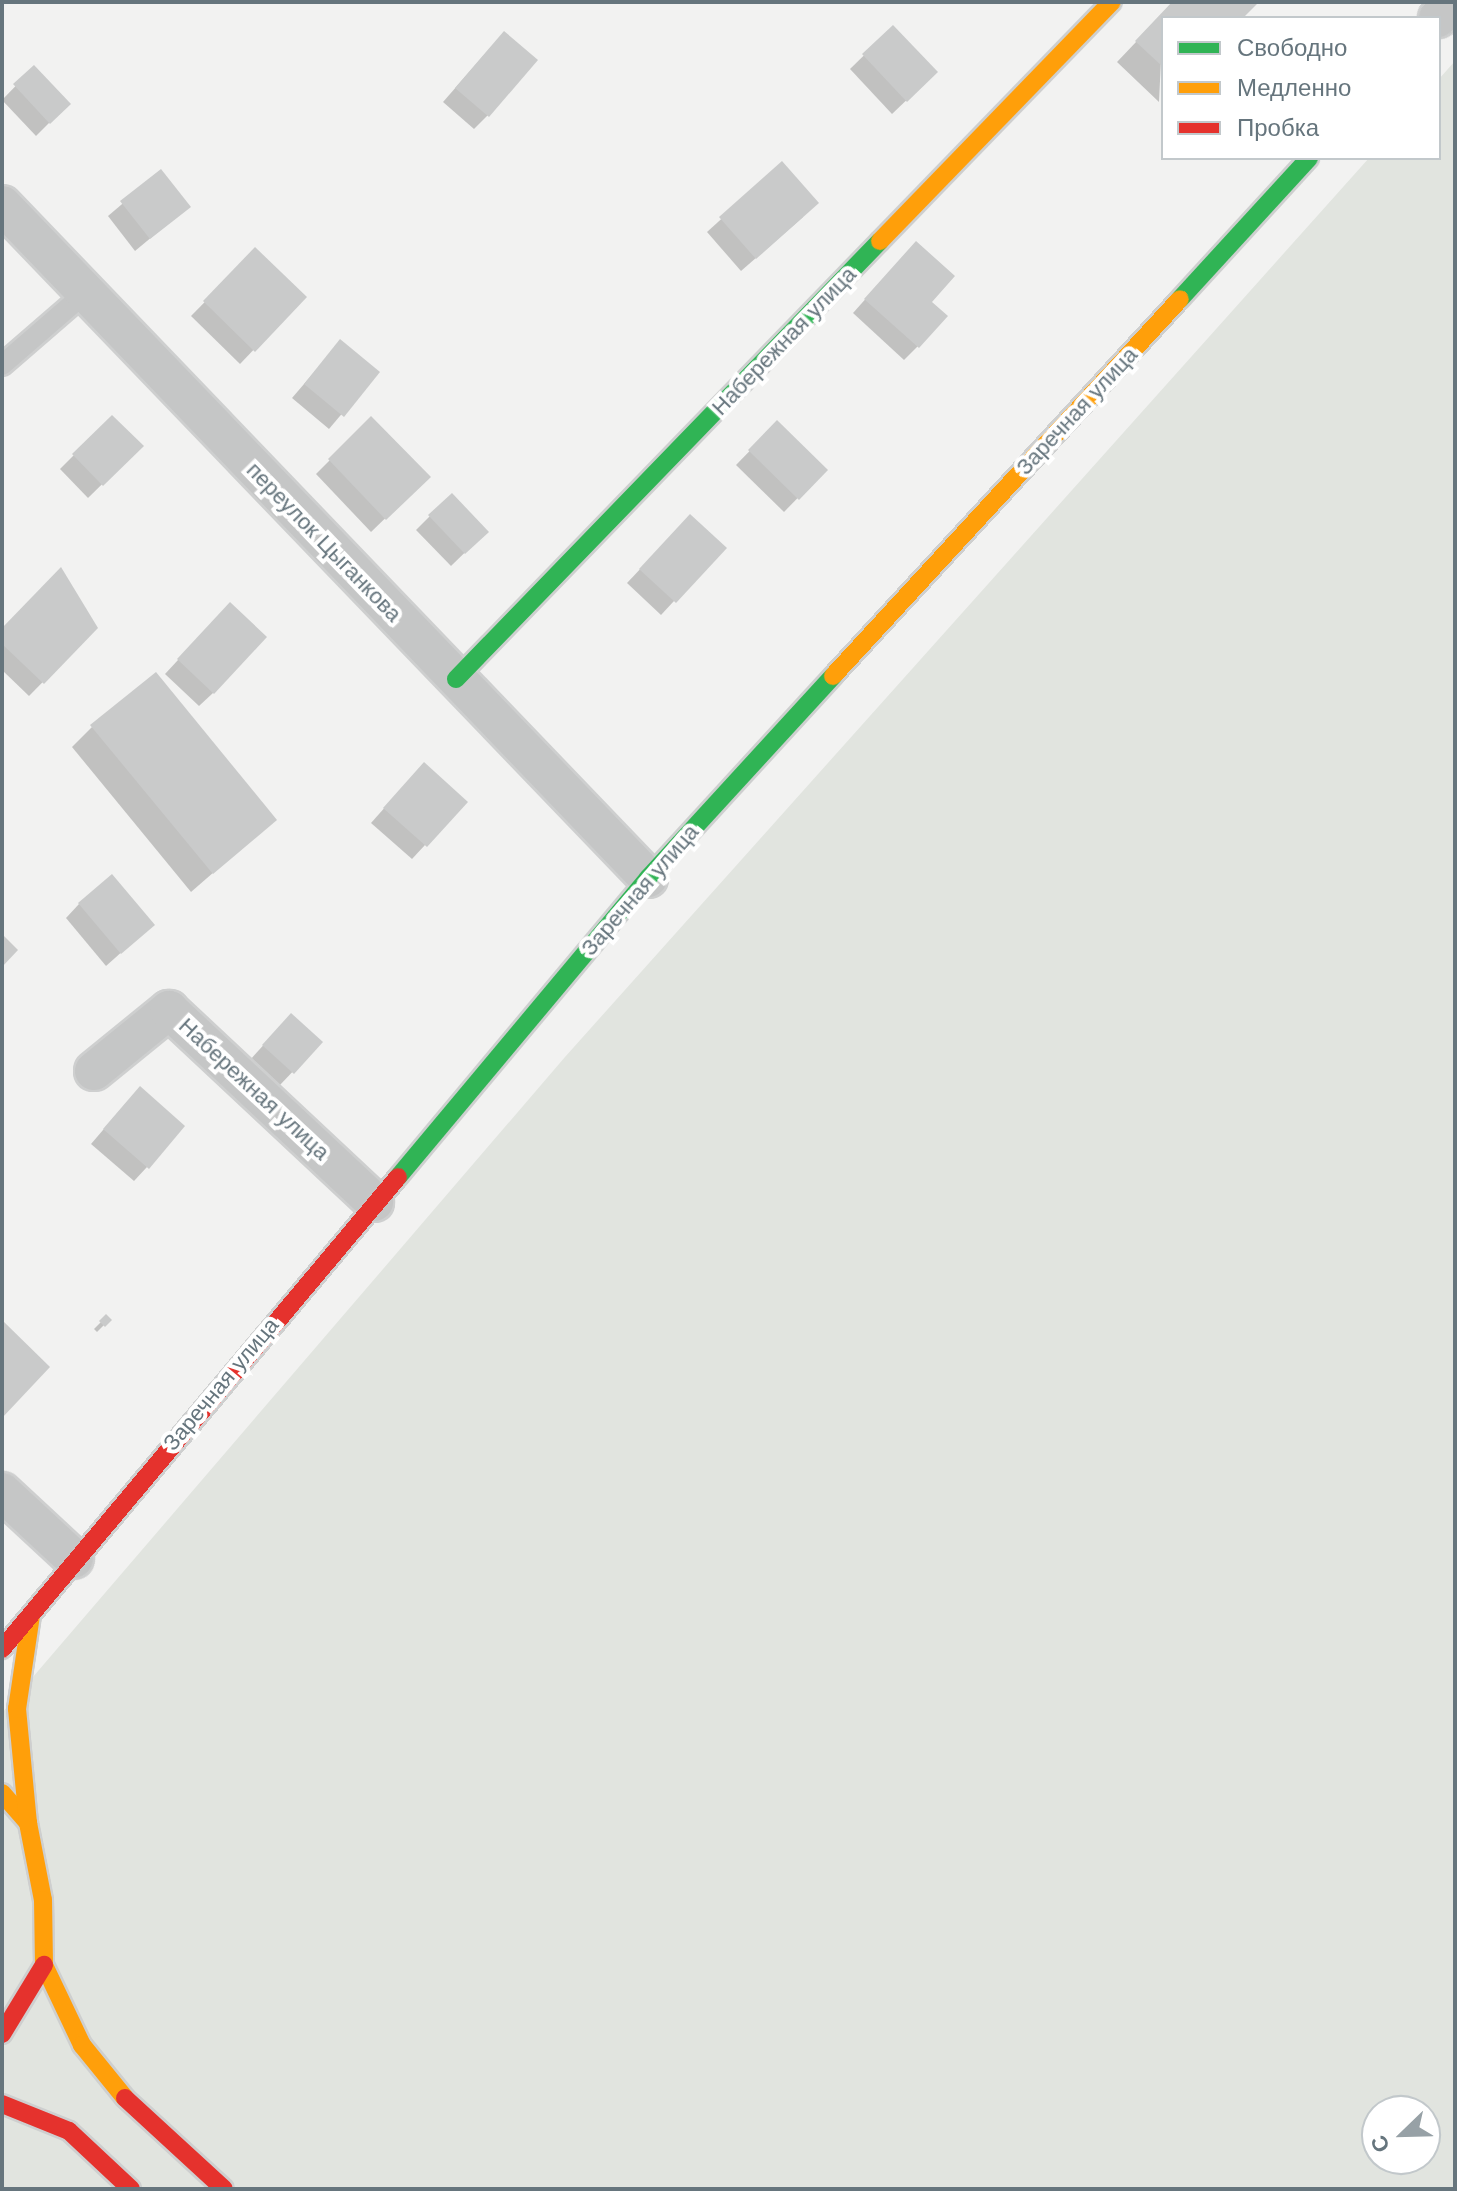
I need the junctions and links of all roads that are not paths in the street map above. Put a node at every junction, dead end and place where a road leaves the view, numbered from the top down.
1 (1112, 2) edge
2 (1307, 160) edge
3 (2, 205) edge
4 (85, 293) junction
5 (2, 365) edge
6 (456, 679) junction
7 (648, 878) junction
8 (94, 1071) dead end
9 (374, 1202) junction
10 (2, 1492) edge
11 (74, 1559) junction
12 (31, 1612) junction
13 (2, 1649) edge
14 (2, 1793) edge
15 (28, 1823) junction
16 (44, 1965) junction
17 (2, 2034) edge
18 (2, 2104) edge
19 (131, 2189) edge
20 (224, 2189) edge

1 - 6 street, Набережная улица
2 - 7 street, Заречная улица
3 - 4 street, переулок Цыганкова
4 - 5 lane
4 - 6 street, переулок Цыганкова
6 - 7 street, переулок Цыганкова
7 - 9 street, Заречная улица
8 - 9 street, Набережная улица
9 - 11 street, Заречная улица
10 - 11 street
11 - 12 street, Заречная улица
12 - 13 street, Заречная улица
12 - 15 street
14 - 15 street
15 - 16 street
16 - 17 street
16 - 20 street
18 - 19 street

